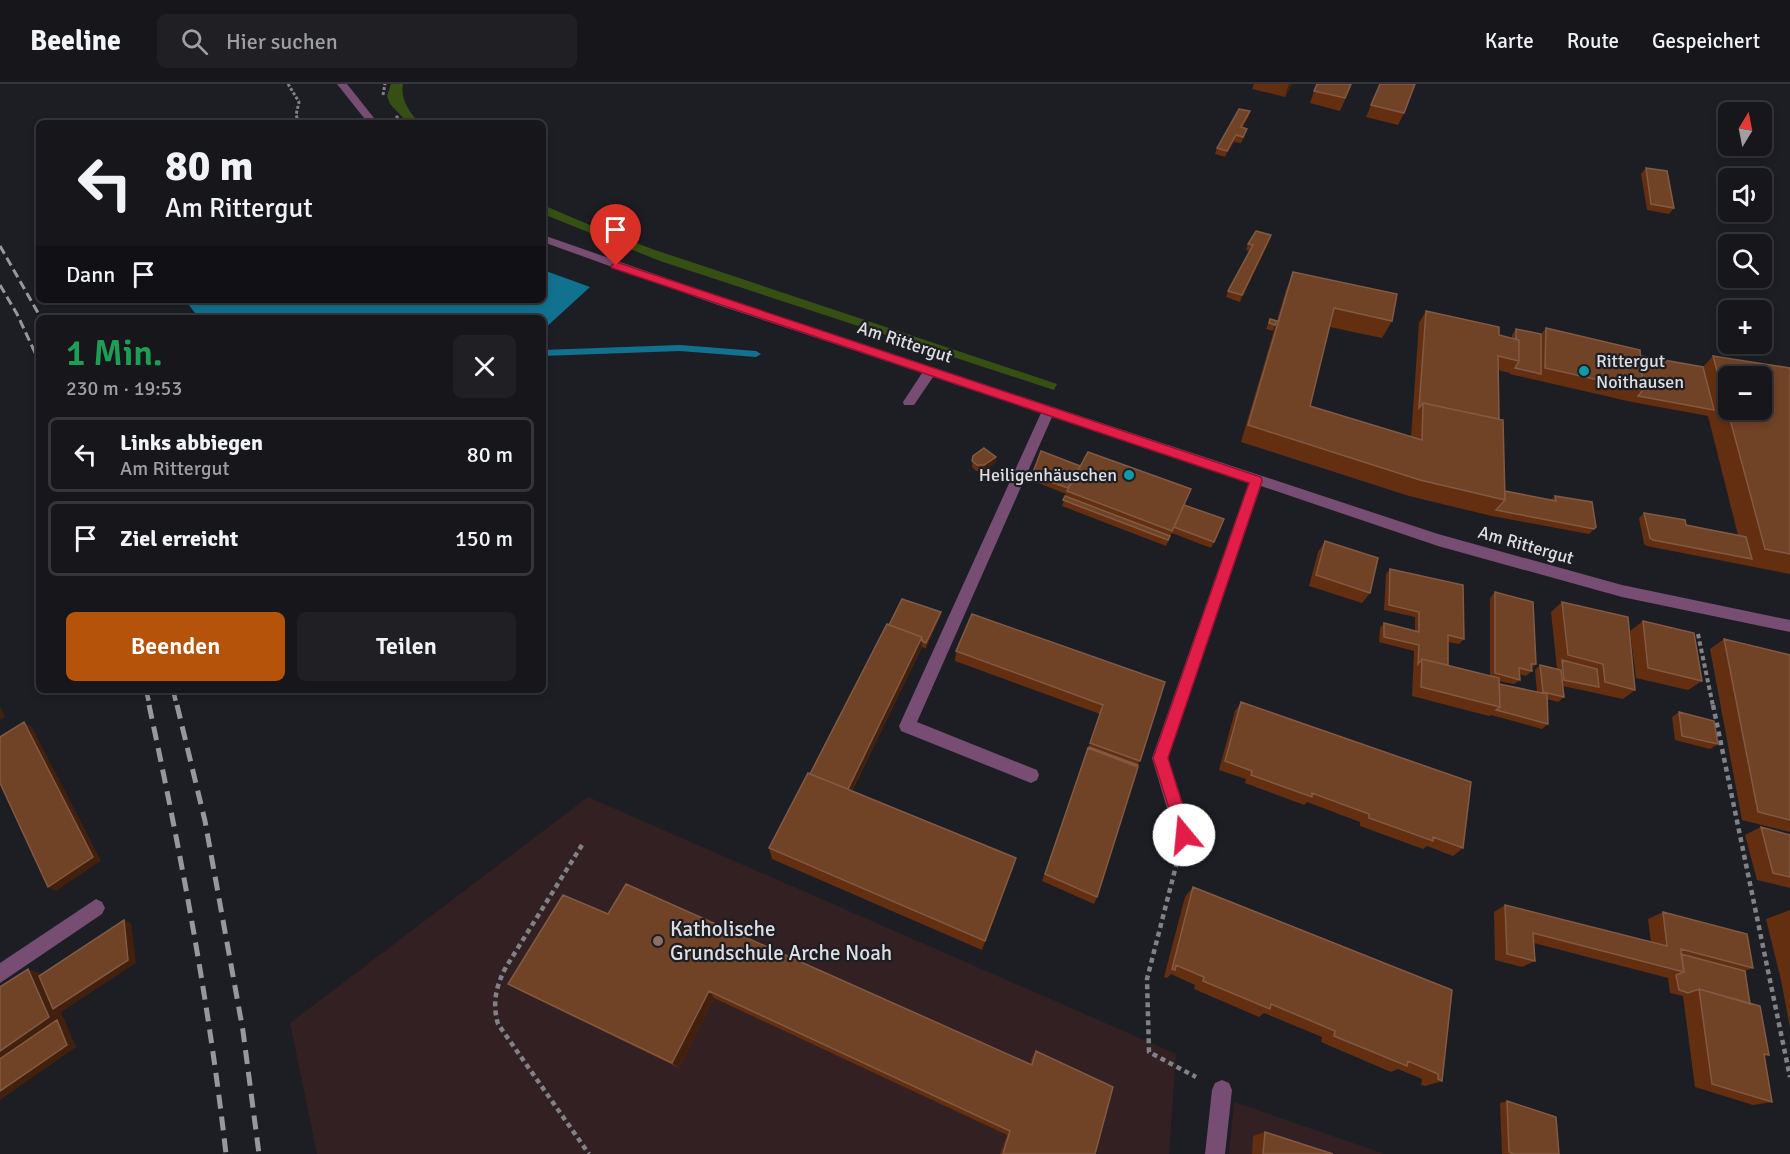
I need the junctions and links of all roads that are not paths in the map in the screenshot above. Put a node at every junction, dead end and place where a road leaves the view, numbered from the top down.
1 (342, 84) edge
2 (371, 120) edge
3 (546, 239) edge
4 (930, 371) junction
5 (909, 402) dead end
6 (1049, 410) junction
7 (1256, 481) junction
8 (1790, 626) edge
9 (1031, 775) dead end
10 (1184, 835) road end
11 (96, 908) dead end
12 (0, 974) edge
13 (1222, 1090) road end
14 (1215, 1154) edge

1 - 2 street
3 - 4 street, Am Rittergut
4 - 5 street
4 - 6 street, Am Rittergut
6 - 7 street, Am Rittergut
6 - 9 street
7 - 8 street, Am Rittergut
7 - 10 street
11 - 12 street
13 - 14 street

